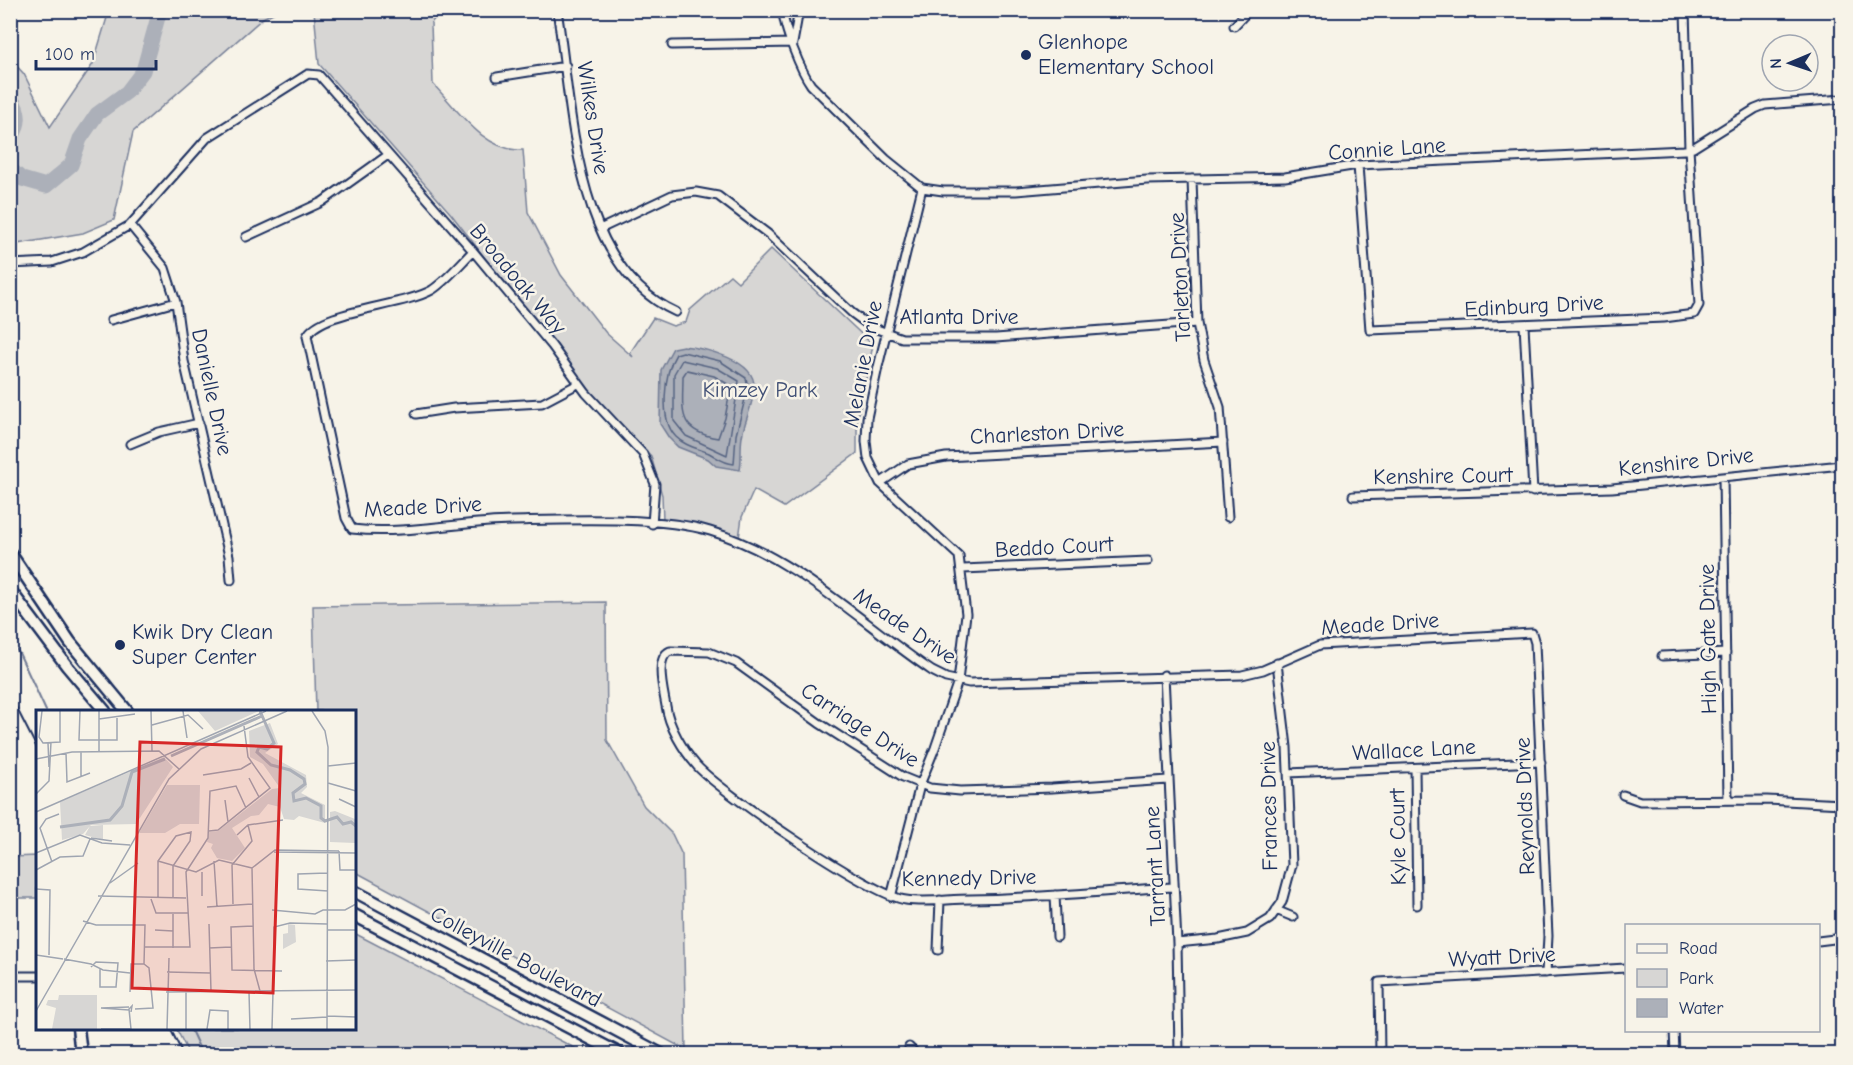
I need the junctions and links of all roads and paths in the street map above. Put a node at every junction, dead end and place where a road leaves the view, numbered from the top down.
1 (557, 10) edge
2 (783, 10) edge
3 (799, 10) edge
4 (1249, 10) edge
5 (1363, 10) edge
6 (1441, 10) edge
7 (1685, 10) edge
8 (1842, 10) edge
9 (1842, 16) edge
10 (1234, 26) dead end
11 (793, 43) junction
12 (672, 45) dead end
13 (566, 66) junction
14 (496, 77) dead end
15 (1842, 99) edge
16 (1689, 149) junction
17 (388, 155) junction
18 (1359, 165) junction
19 (1192, 179) junction
20 (922, 188) junction
21 (130, 225) junction
22 (600, 230) junction
23 (246, 237) dead end
24 (473, 251) junction
25 (10, 264) edge
26 (176, 302) junction
27 (675, 312) dead end
28 (111, 320) dead end
29 (1197, 323) junction
30 (1524, 325) junction
31 (886, 334) junction
32 (578, 384) junction
33 (416, 414) dead end
34 (199, 423) junction
35 (1223, 442) junction
36 (130, 444) dead end
37 (1842, 465) edge
38 (1724, 477) junction
39 (879, 483) junction
40 (1533, 492) junction
41 (1353, 496) dead end
42 (1228, 517) dead end
43 (652, 524) junction
44 (10, 553) edge
45 (1148, 561) dead end
46 (963, 569) junction
47 (231, 580) dead end
48 (10, 590) edge
49 (1534, 637) joint
50 (1726, 652) junction
51 (1662, 656) dead end
52 (1277, 663) junction
53 (1164, 675) junction
54 (958, 681) junction
55 (104, 710) edge
56 (126, 710) edge
57 (678, 736) joint
58 (1541, 762) junction
59 (1414, 768) junction
60 (1288, 773) junction
61 (1168, 780) junction
62 (920, 785) junction
63 (1623, 795) dead end
64 (1728, 800) junction
65 (1842, 804) edge
66 (1174, 887) junction
67 (356, 892) edge
68 (1055, 895) junction
69 (891, 897) junction
70 (940, 900) junction
71 (1417, 906) dead end
72 (1276, 910) junction
73 (356, 916) edge
74 (1293, 917) dead end
75 (1057, 937) dead end
76 (1842, 938) edge
77 (1820, 941) edge
78 (1177, 943) junction
79 (938, 950) dead end
80 (1625, 968) edge
81 (1546, 973) junction
82 (10, 976) edge
83 (36, 976) edge
84 (512, 977) junction
85 (504, 994) junction
86 (78, 1029) edge
87 (1674, 1032) edge
88 (909, 1047) dead end
89 (81, 1054) edge
90 (620, 1054) edge
91 (661, 1054) edge
92 (916, 1054) edge
93 (1179, 1054) edge
94 (1380, 1054) edge
95 (1675, 1054) edge

1 - 13 street, Wilkes Drive
2 - 11 street
3 - 11 street
4 - 10 street
5 - 6 street
7 - 16 street
8 - 9 street
11 - 12 street
11 - 20 street
13 - 14 street
13 - 22 street, Wilkes Drive
15 - 16 street, Connie Lane
16 - 18 street, Connie Lane
16 - 30 street, Edinburg Drive
17 - 21 street, Broadoak Way
17 - 23 street
17 - 24 street, Broadoak Way
18 - 19 street, Connie Lane
18 - 30 street, Edinburg Drive
19 - 20 street, Connie Lane
19 - 29 street, Tarleton Drive
20 - 31 street, Melanie Drive
21 - 25 street
21 - 26 street, Danielle Drive
22 - 27 street, Wilkes Drive
22 - 31 street, Atlanta Drive
24 - 32 street, Broadoak Way
24 - 43 street, Meade Drive
26 - 28 street
26 - 34 street, Danielle Drive
29 - 31 street, Atlanta Drive
29 - 35 street, Tarleton Drive
30 - 40 street
31 - 39 street, Melanie Drive
32 - 33 street
32 - 43 street, Broadoak Way
34 - 36 street
34 - 47 street, Danielle Drive
35 - 39 street, Charleston Drive
35 - 42 street, Tarleton Drive
37 - 38 street, Kenshire Drive
38 - 40 street, Kenshire Drive
38 - 50 street, High Gate Drive
39 - 46 street, Melanie Drive
40 - 41 street, Kenshire Court
43 - 54 street, Meade Drive
44 - 56 main road
45 - 46 street, Beddo Court
46 - 54 street, Melanie Drive
48 - 55 main road
49 - 52 street, Meade Drive
49 - 58 street, Reynolds Drive
50 - 51 street
50 - 64 street, High Gate Drive
52 - 53 street, Meade Drive
52 - 60 street, Frances Drive
53 - 54 street, Meade Drive
53 - 61 street, Tarrant Lane
54 - 62 street, Melanie Drive
57 - 62 street, Carriage Drive
57 - 69 street, Kennedy Drive
58 - 59 street, Wallace Lane
58 - 81 street, Reynolds Drive
59 - 60 street, Wallace Lane
59 - 71 street, Kyle Court
60 - 72 street, Frances Drive
61 - 62 street, Carriage Drive
61 - 66 street, Tarrant Lane
62 - 69 street, Melanie Drive
63 - 64 street
64 - 65 street
66 - 68 street, Kennedy Drive
66 - 78 street, Tarrant Lane
67 - 84 main road, Colleyville Boulevard
68 - 70 street, Kennedy Drive
68 - 75 street
69 - 70 street, Kennedy Drive
70 - 79 street
72 - 74 street
72 - 78 street, Frances Drive
73 - 85 main road, Colleyville Boulevard
76 - 77 street
78 - 93 street, Tarrant Lane
80 - 81 street, Wyatt Drive
81 - 94 street, Wyatt Drive
82 - 83 street
84 - 85 main road
84 - 91 main road, Colleyville Boulevard
85 - 90 main road, Colleyville Boulevard
86 - 89 main road
87 - 95 street
88 - 92 street

